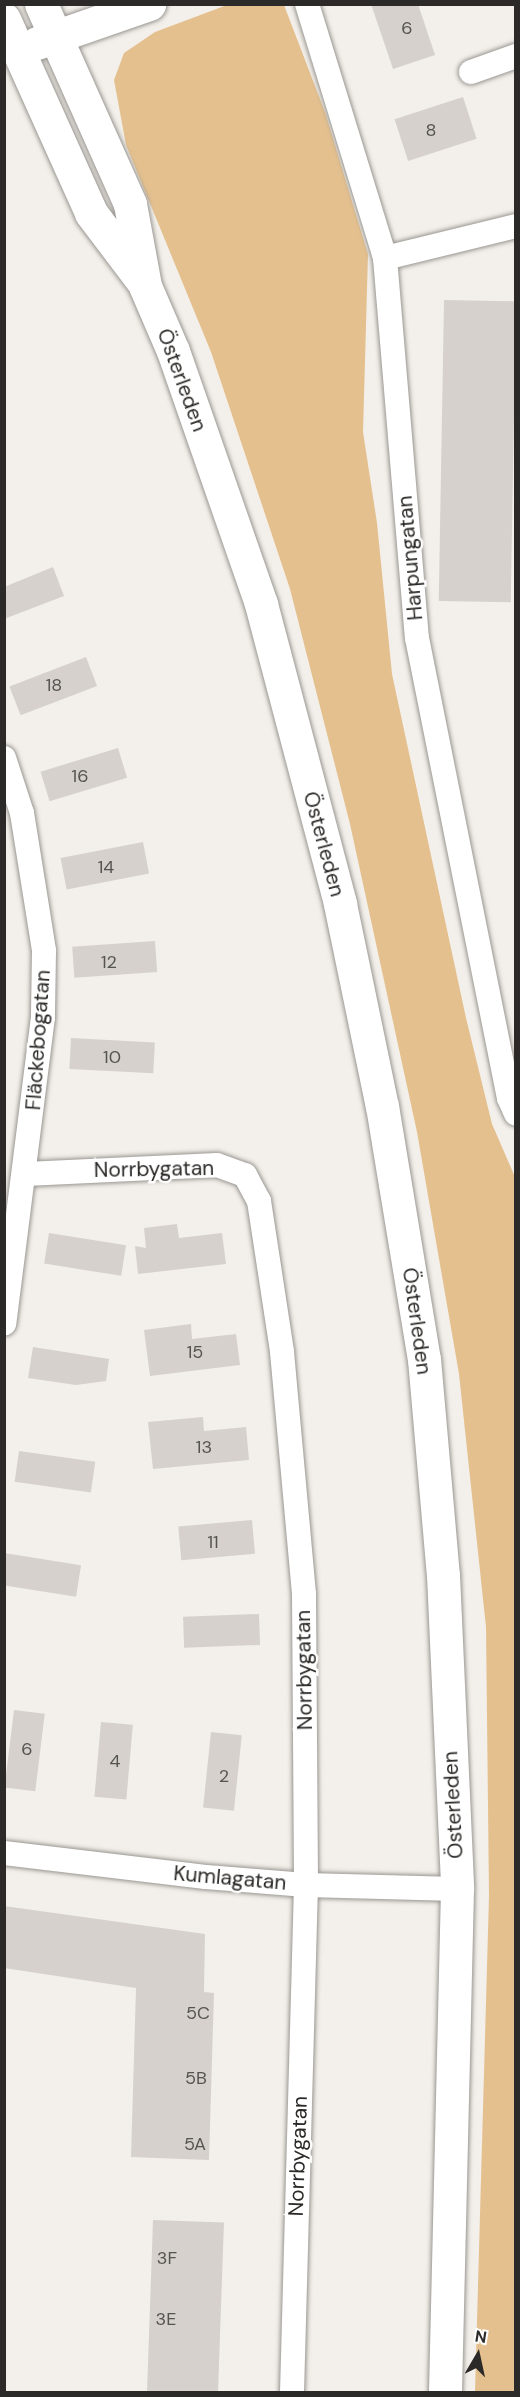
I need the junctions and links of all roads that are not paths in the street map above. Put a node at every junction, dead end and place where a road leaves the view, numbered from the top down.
1 (41, 4) edge
2 (149, 4) edge
3 (307, 4) edge
4 (4, 19) edge
5 (57, 35) junction
6 (18, 50) junction
7 (516, 56) edge
8 (471, 72) dead end
9 (516, 226) edge
10 (385, 258) junction
11 (145, 286) junction
12 (4, 758) edge
13 (516, 1114) edge
14 (26, 1174) junction
15 (4, 1324) edge
16 (4, 1853) edge
17 (306, 1885) junction
18 (457, 1888) junction
19 (292, 2392) edge
20 (445, 2392) edge

1 - 5 main road, Österleden
2 - 5 main road
3 - 10 street, Harpungatan
4 - 6 main road, Österleden
5 - 6 main road
5 - 11 main road, Österleden
6 - 11 main road, Österleden
7 - 8 street
9 - 10 street
10 - 13 street, Harpungatan
11 - 18 main road, Österleden
12 - 14 street, Fläckebogatan
14 - 15 street, Fläckebogatan
14 - 17 street, Norrbygatan
16 - 17 street, Kumlagatan
17 - 18 street, Kumlagatan
17 - 19 street, Norrbygatan
18 - 20 main road, Österleden

